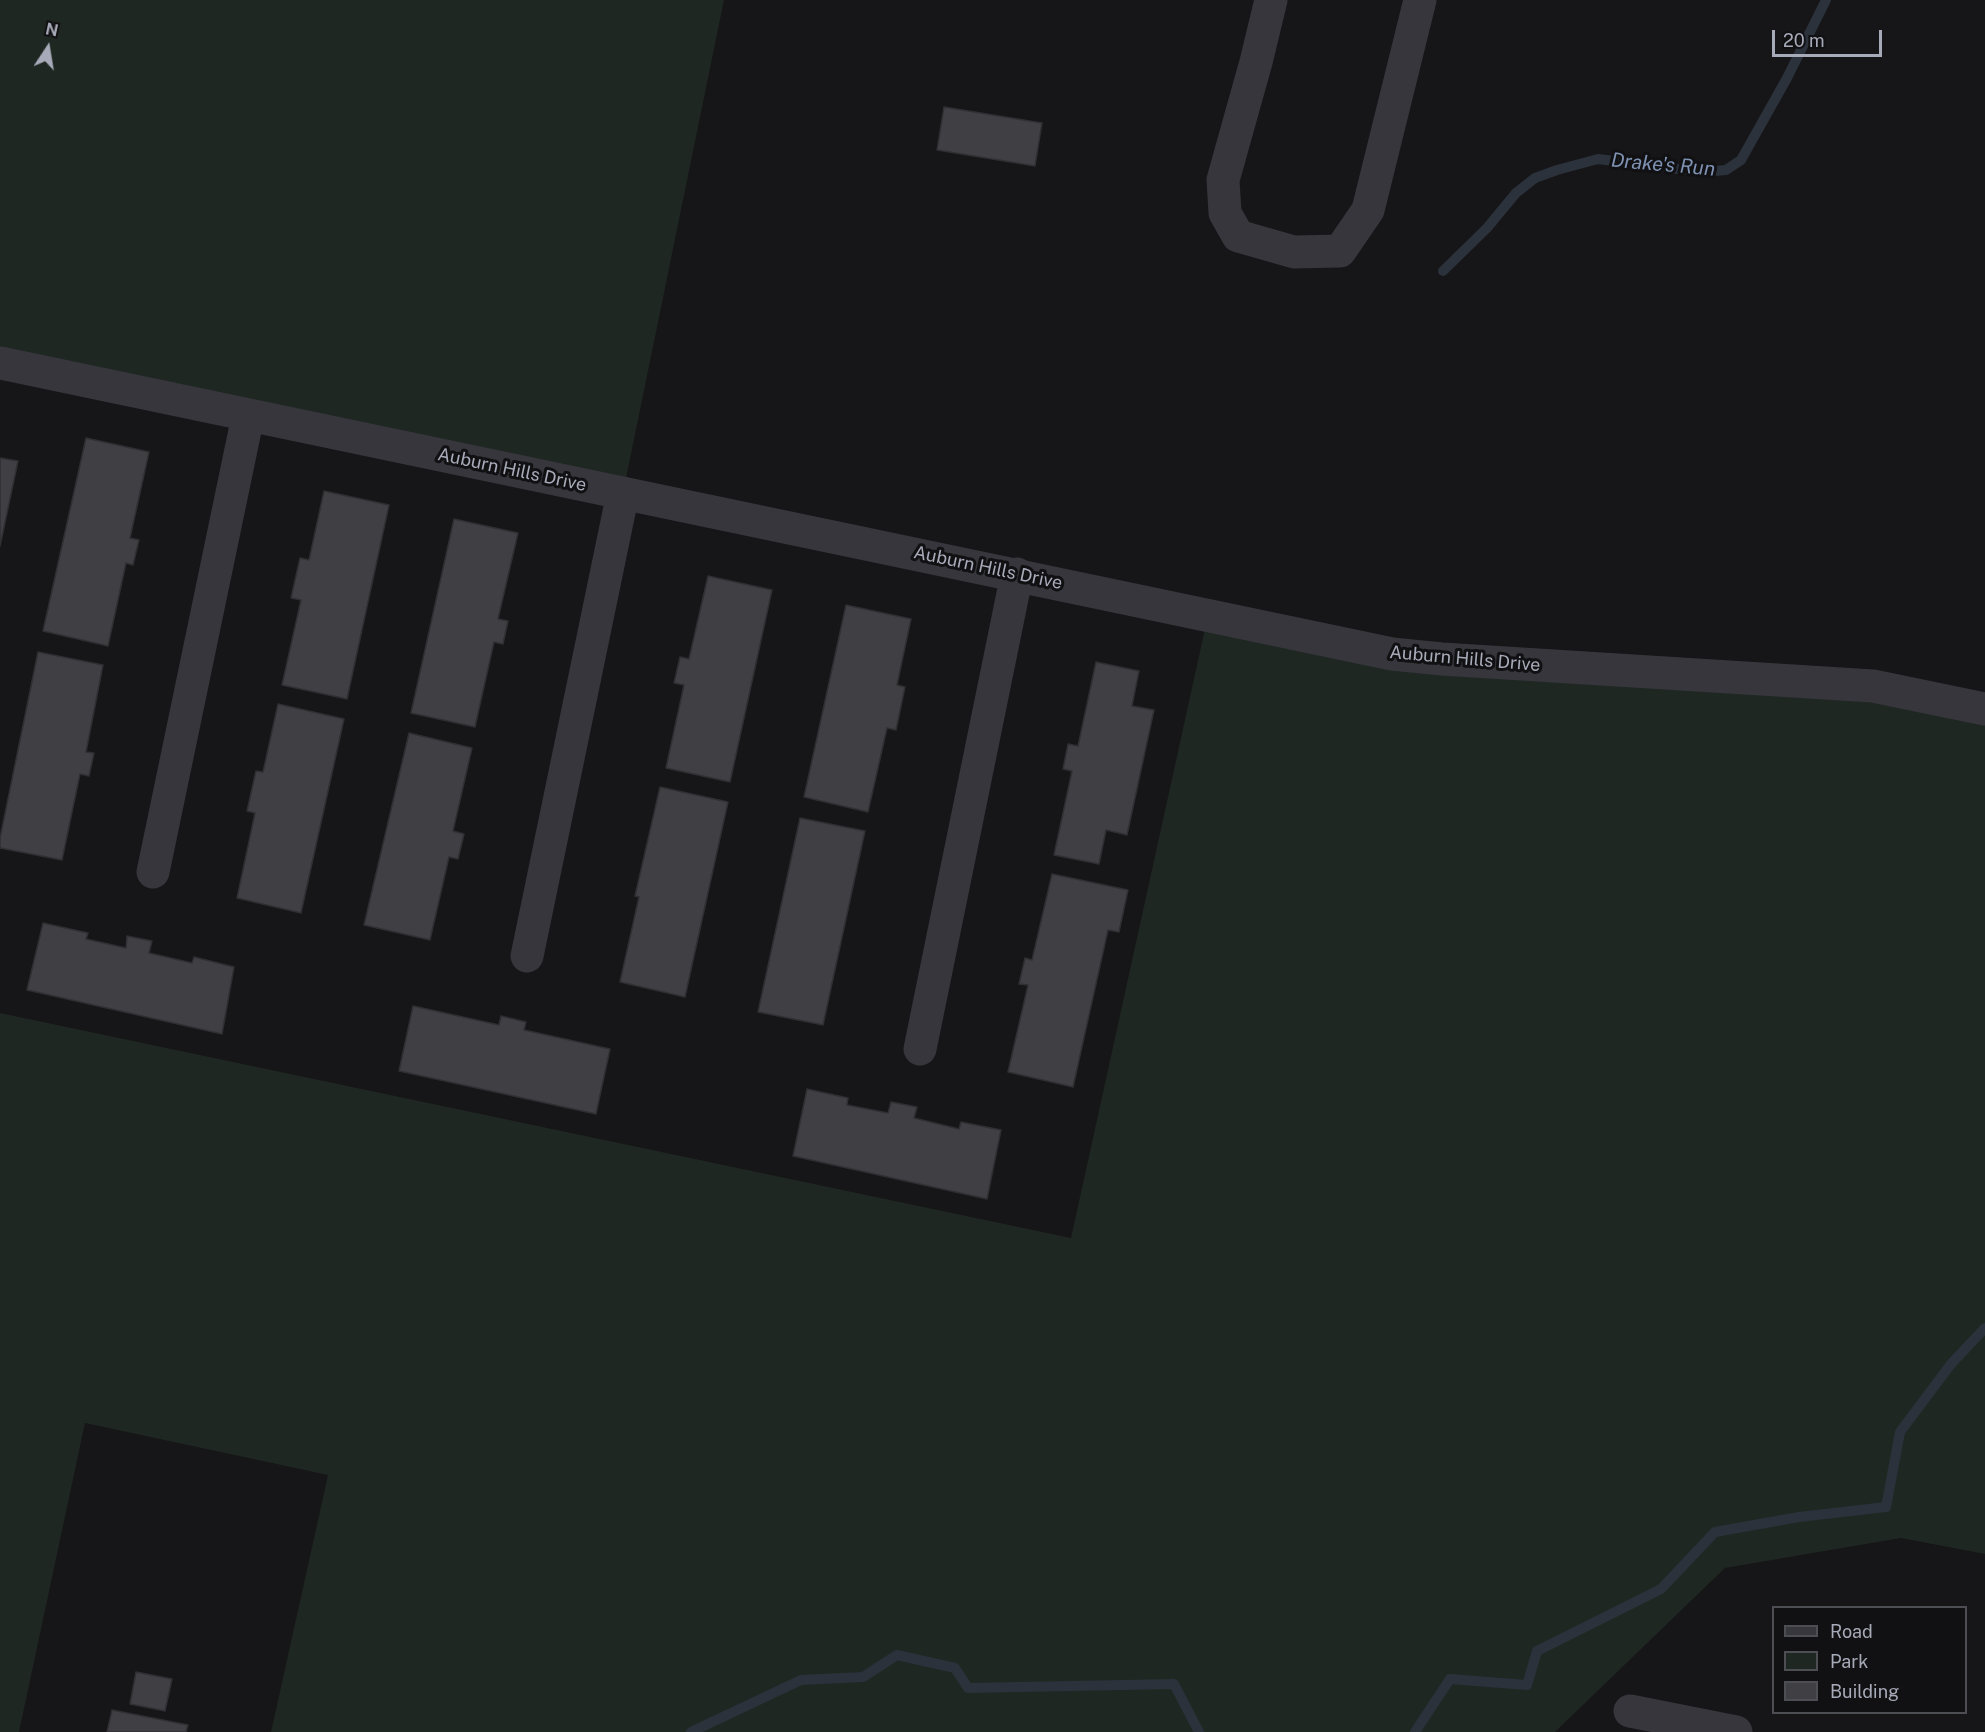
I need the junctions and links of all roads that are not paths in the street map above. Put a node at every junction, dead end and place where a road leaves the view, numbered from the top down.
1 (1271, 0) edge
2 (1420, 0) edge
3 (0, 363) edge
4 (248, 416) junction
5 (624, 493) junction
6 (1017, 574) junction
7 (1985, 709) edge
8 (153, 872) dead end
9 (527, 956) dead end
10 (921, 1048) dead end
11 (1630, 1711) dead end
12 (1736, 1732) edge

1 - 2 street
3 - 4 street, Auburn Hills Drive
4 - 5 street, Auburn Hills Drive
4 - 8 street
5 - 6 street, Auburn Hills Drive
5 - 9 street
6 - 7 street, Auburn Hills Drive
6 - 10 street
11 - 12 street

